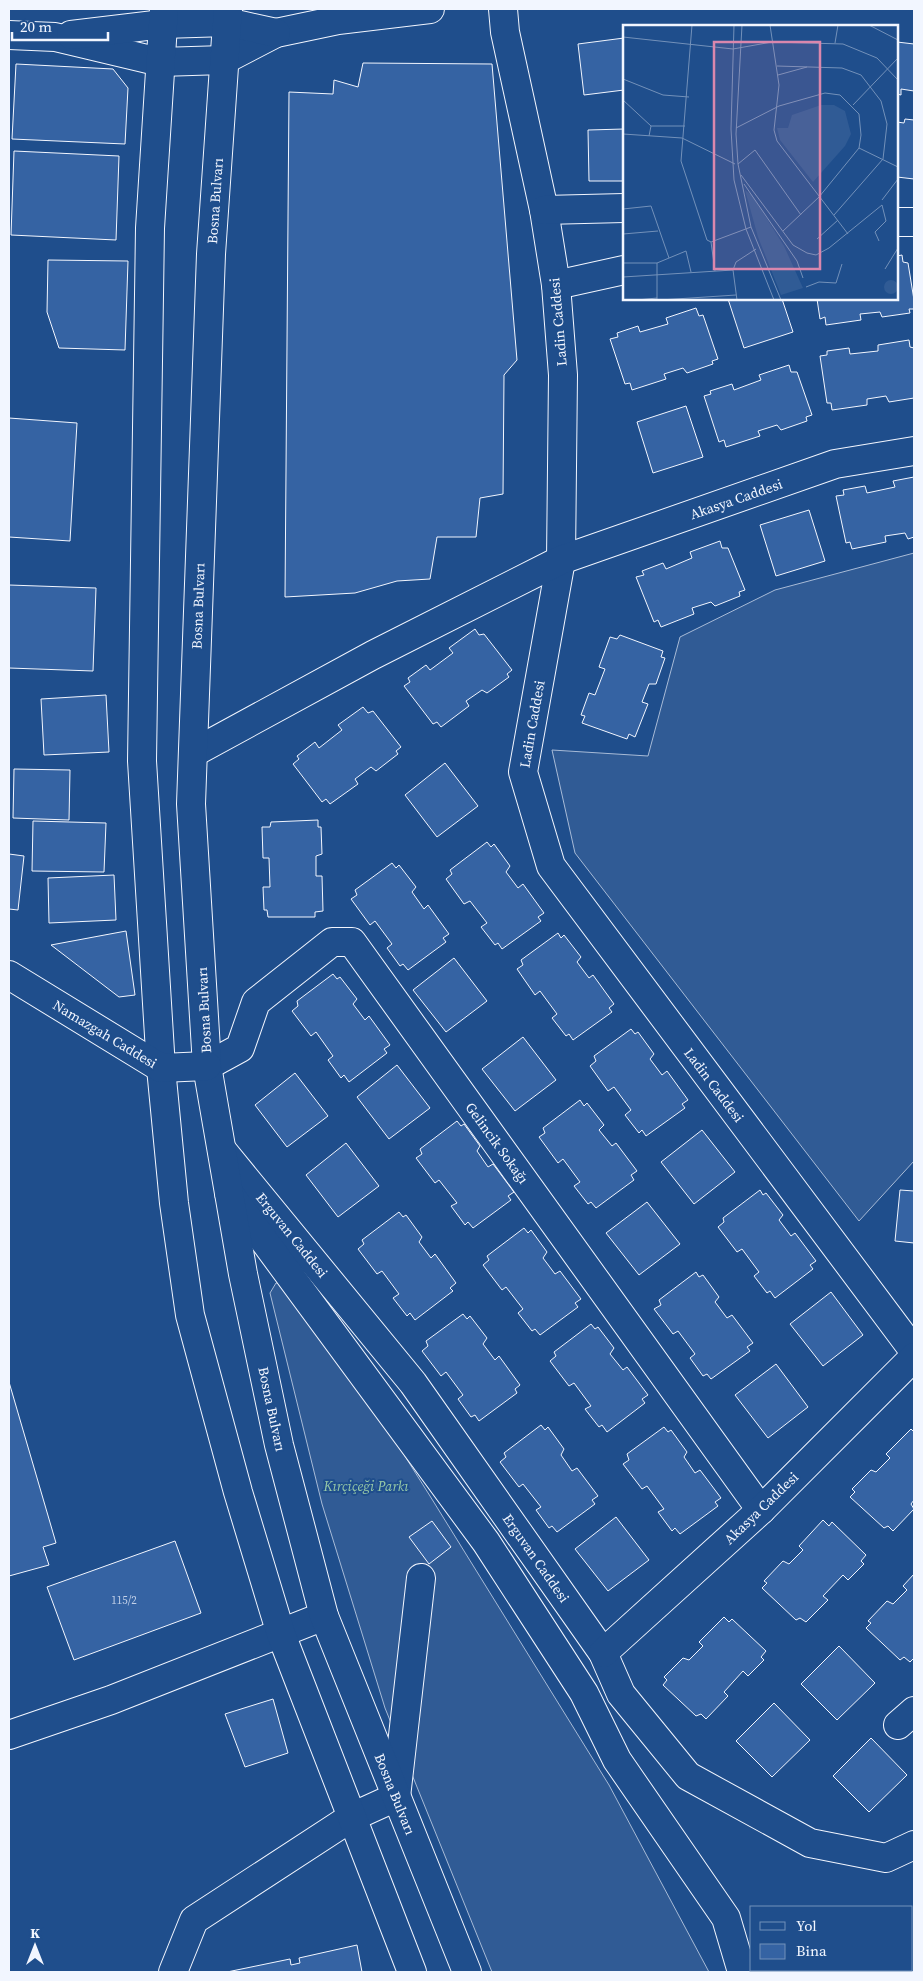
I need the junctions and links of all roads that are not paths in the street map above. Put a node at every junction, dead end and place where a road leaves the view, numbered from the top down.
1 (430, 9) edge
2 (502, 9) edge
3 (163, 16) edge
4 (228, 16) edge
5 (276, 33) junction
6 (9, 35) edge
7 (55, 37) junction
8 (224, 60) junction
9 (160, 62) junction
10 (623, 208) edge
11 (544, 210) junction
12 (898, 222) edge
13 (914, 222) edge
14 (623, 270) edge
15 (556, 285) junction
16 (914, 451) edge
17 (562, 560) junction
18 (193, 753) junction
19 (9, 975) edge
20 (207, 1066) junction
21 (161, 1068) junction
22 (222, 1150) junction
23 (229, 1193) junction
24 (914, 1352) edge
25 (914, 1357) edge
26 (761, 1510) junction
27 (421, 1578) dead end
28 (324, 1616) junction
29 (280, 1634) junction
30 (603, 1653) junction
31 (9, 1735) edge
32 (396, 1798) junction
33 (352, 1817) junction
34 (914, 1845) edge
35 (173, 1972) edge
36 (412, 1972) edge
37 (467, 1972) edge
38 (742, 1972) edge

1 - 5 street
2 - 11 street, Ladin Caddesi
3 - 4 street
3 - 7 street
3 - 9 street
4 - 5 street
4 - 8 street, Bosna Bulvarı
5 - 8 street
6 - 7 street
7 - 9 street
8 - 9 street
8 - 18 street, Bosna Bulvarı
9 - 21 street
10 - 11 street
11 - 15 street, Ladin Caddesi
12 - 13 street
14 - 15 street
15 - 17 street, Ladin Caddesi
16 - 17 street, Akasya Caddesi
17 - 18 street, Akasya Caddesi
17 - 24 street, Ladin Caddesi
18 - 20 street, Bosna Bulvarı
19 - 21 street, Namazgah Caddesi
20 - 21 street, Namazgah Caddesi
20 - 22 street, Bosna Bulvarı
20 - 26 street, Gelincik Sokağı
21 - 29 street
22 - 23 street, Bosna Bulvarı
22 - 30 street, Erguvan Caddesi
23 - 28 street, Bosna Bulvarı
23 - 38 street
25 - 26 street, Akasya Caddesi
26 - 30 street, Akasya Caddesi
27 - 32 street
28 - 29 street
28 - 32 street, Bosna Bulvarı
29 - 31 street
29 - 33 street
30 - 34 street, Erguvan Caddesi
32 - 33 street
32 - 37 street, Bosna Bulvarı
33 - 35 street
33 - 36 street

